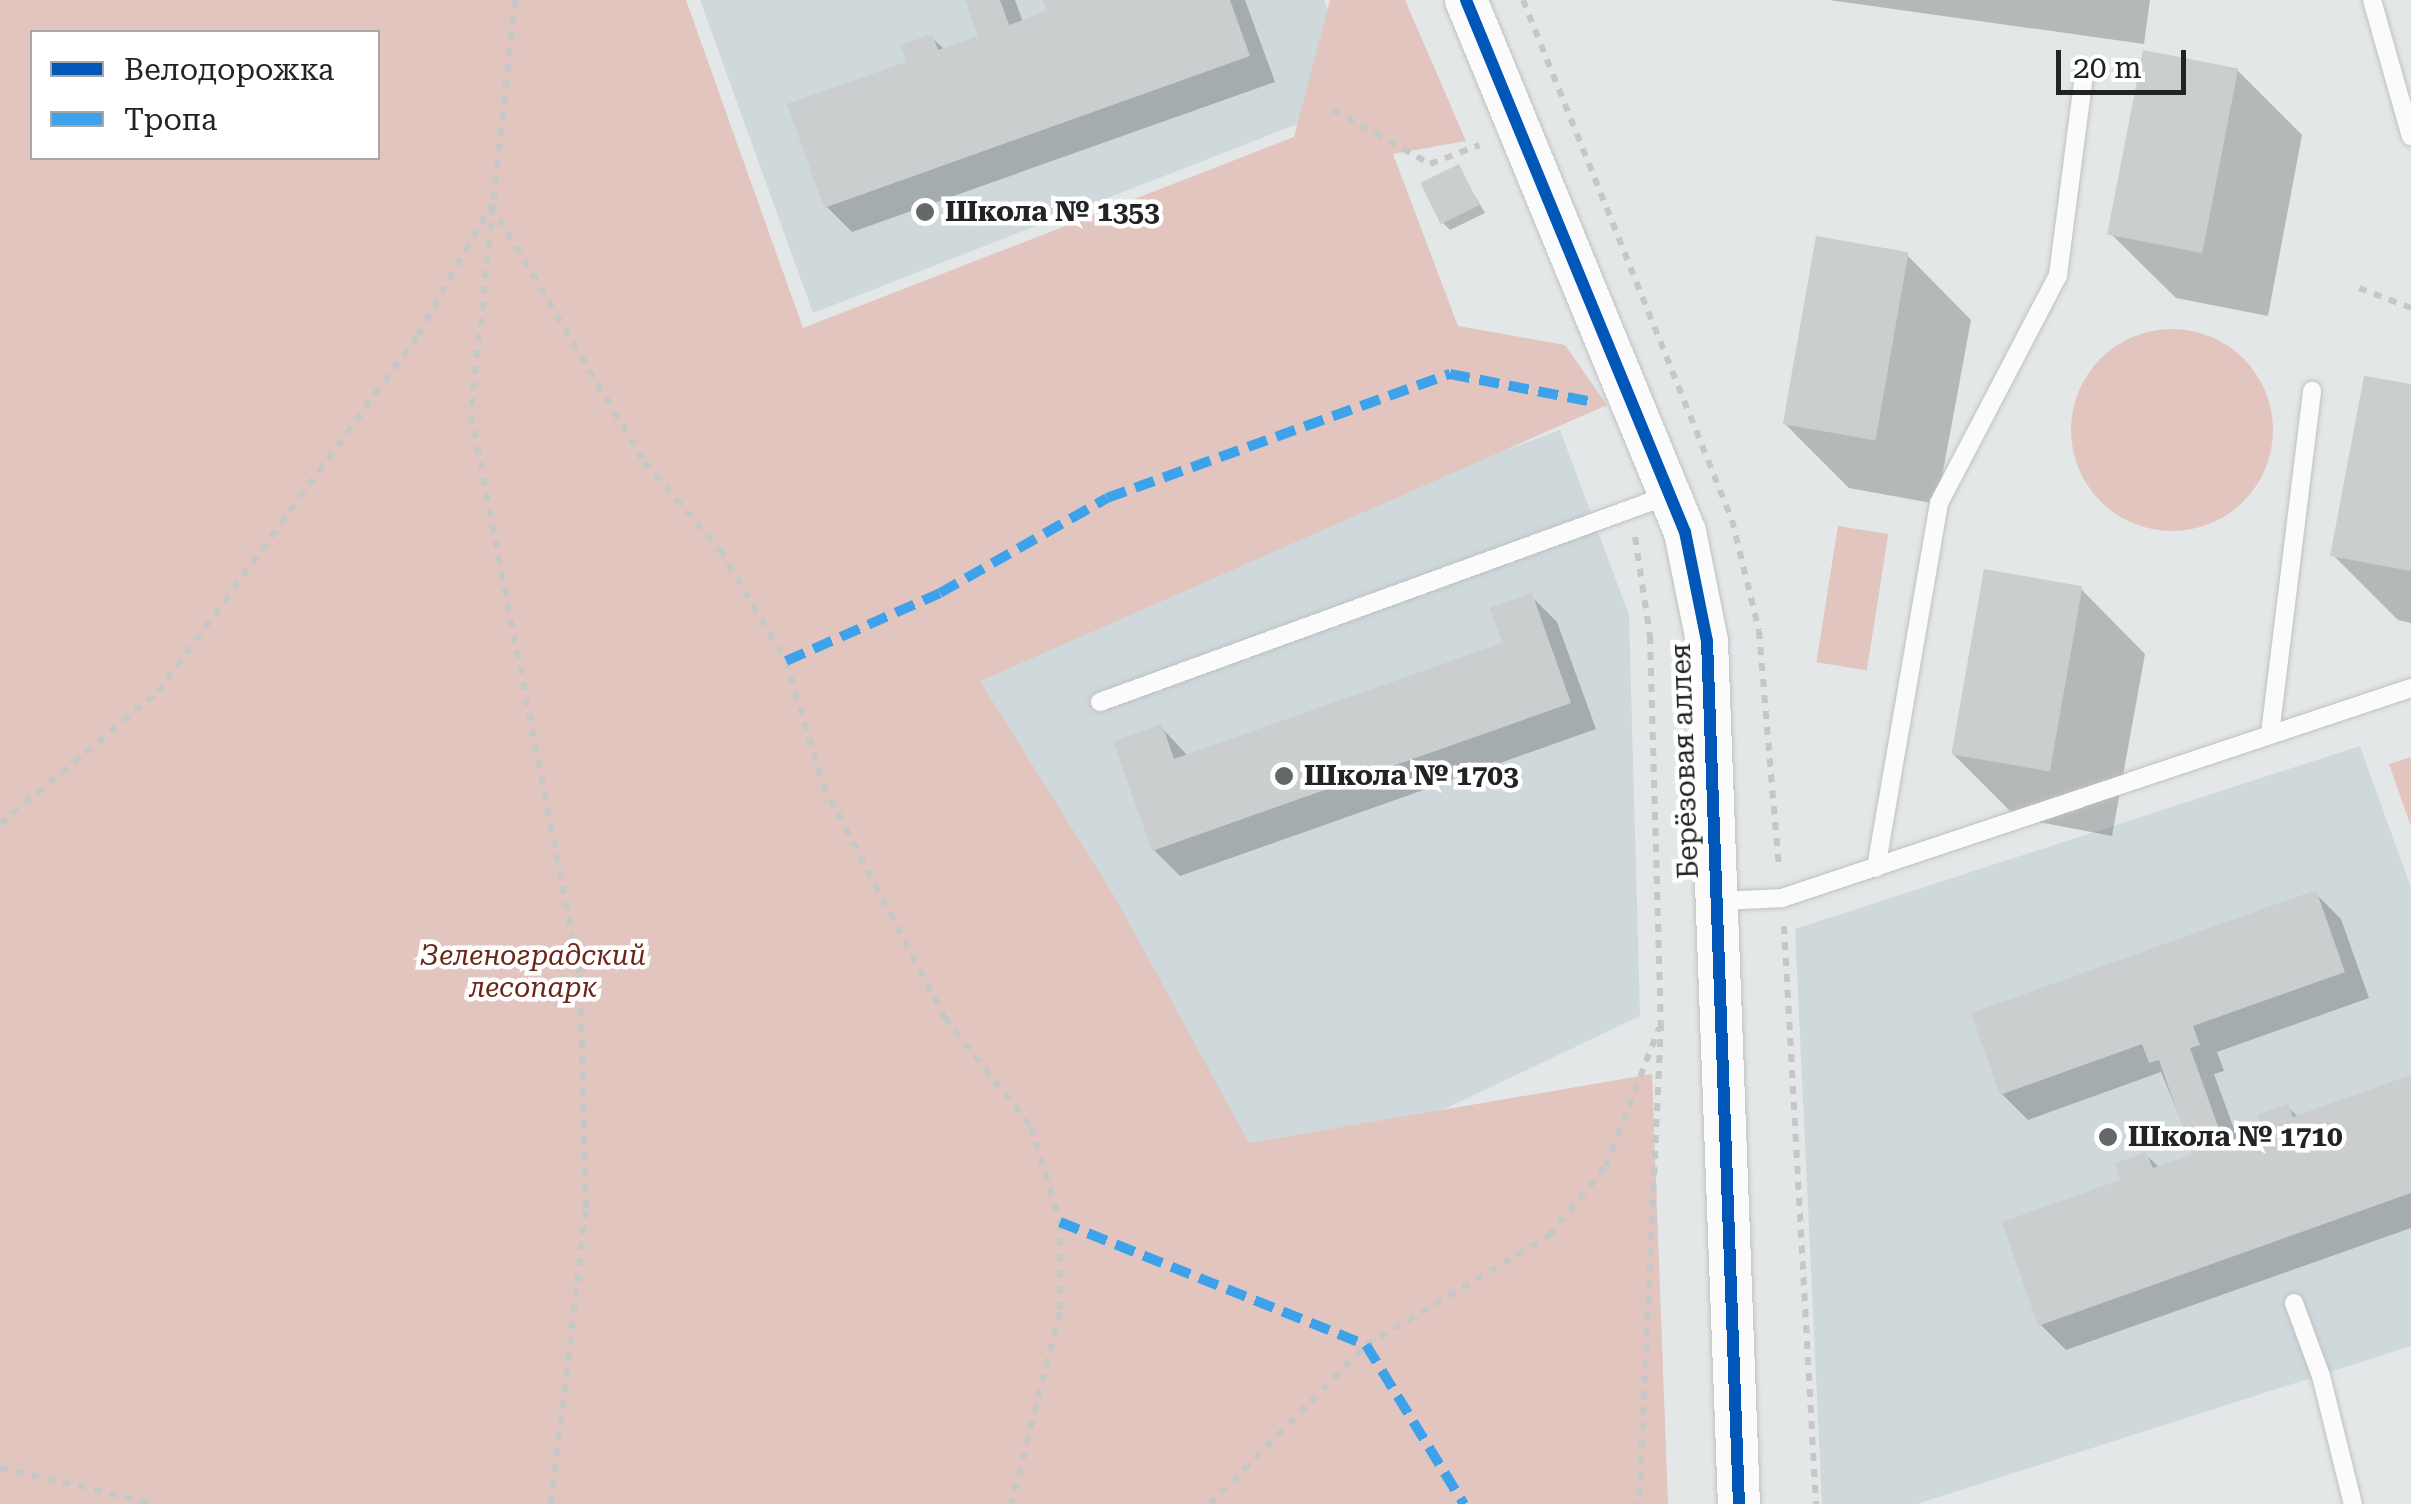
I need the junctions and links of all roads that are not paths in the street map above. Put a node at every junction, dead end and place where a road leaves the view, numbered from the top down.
1 (1466, 0) edge
2 (2372, 0) edge
3 (2084, 74) dead end
4 (2411, 137) edge
5 (2312, 391) dead end
6 (1670, 495) junction
7 (2411, 688) edge
8 (1100, 702) dead end
9 (2270, 734) junction
10 (1876, 868) junction
11 (1716, 900) junction
12 (2294, 1303) dead end
13 (1739, 1504) edge
14 (2353, 1504) edge

1 - 6 street, Берёзовая аллея
2 - 4 lane
3 - 10 lane
5 - 9 lane
6 - 8 lane
6 - 11 street, Берёзовая аллея
7 - 9 lane
9 - 10 lane
10 - 11 lane
11 - 13 street, Берёзовая аллея
12 - 14 lane

